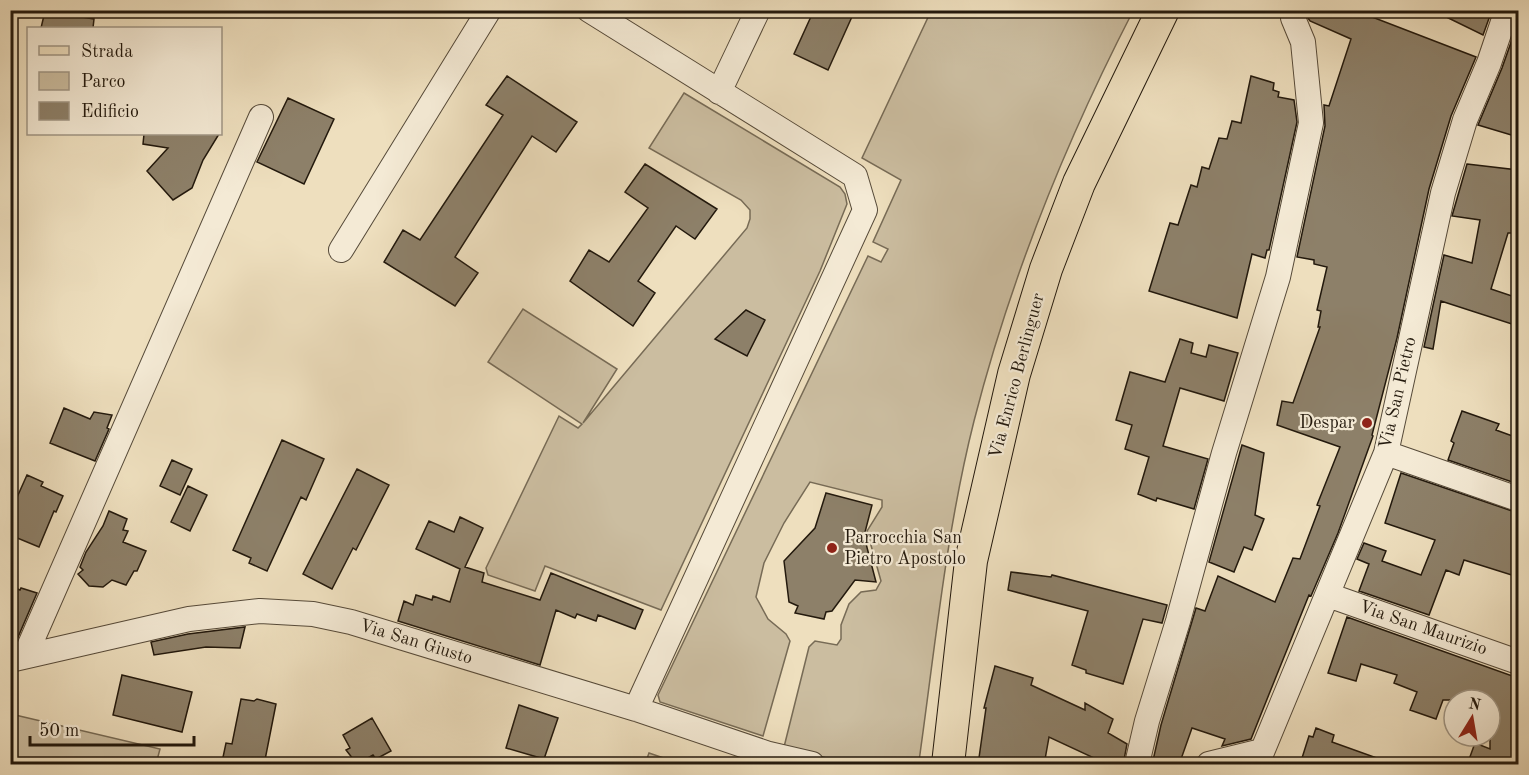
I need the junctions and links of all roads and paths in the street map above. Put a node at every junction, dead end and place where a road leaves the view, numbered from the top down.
1 (489, 10) edge
2 (589, 10) edge
3 (758, 10) edge
4 (1163, 10) edge
5 (1296, 10) edge
6 (1507, 10) edge
7 (719, 92) junction
8 (261, 117) dead end
9 (340, 250) dead end
10 (1386, 453) junction
11 (1518, 500) edge
12 (1328, 595) junction
13 (18, 658) edge
14 (1518, 662) edge
15 (636, 709) junction
16 (1260, 758) edge
17 (812, 765) edge
18 (948, 765) edge
19 (1137, 765) edge
20 (1209, 765) edge

1 - 9 street
2 - 7 street
3 - 7 street
4 - 18 main road, Via Enrico Berlinguer
5 - 19 street
6 - 10 street, Via San Pietro
7 - 15 street
8 - 13 street
10 - 11 street
10 - 12 street, Via San Pietro
12 - 14 street, Via San Maurizio
12 - 16 street, Via San Pietro
13 - 15 street, Via San Giusto
15 - 17 street, Via San Giusto
16 - 20 street

